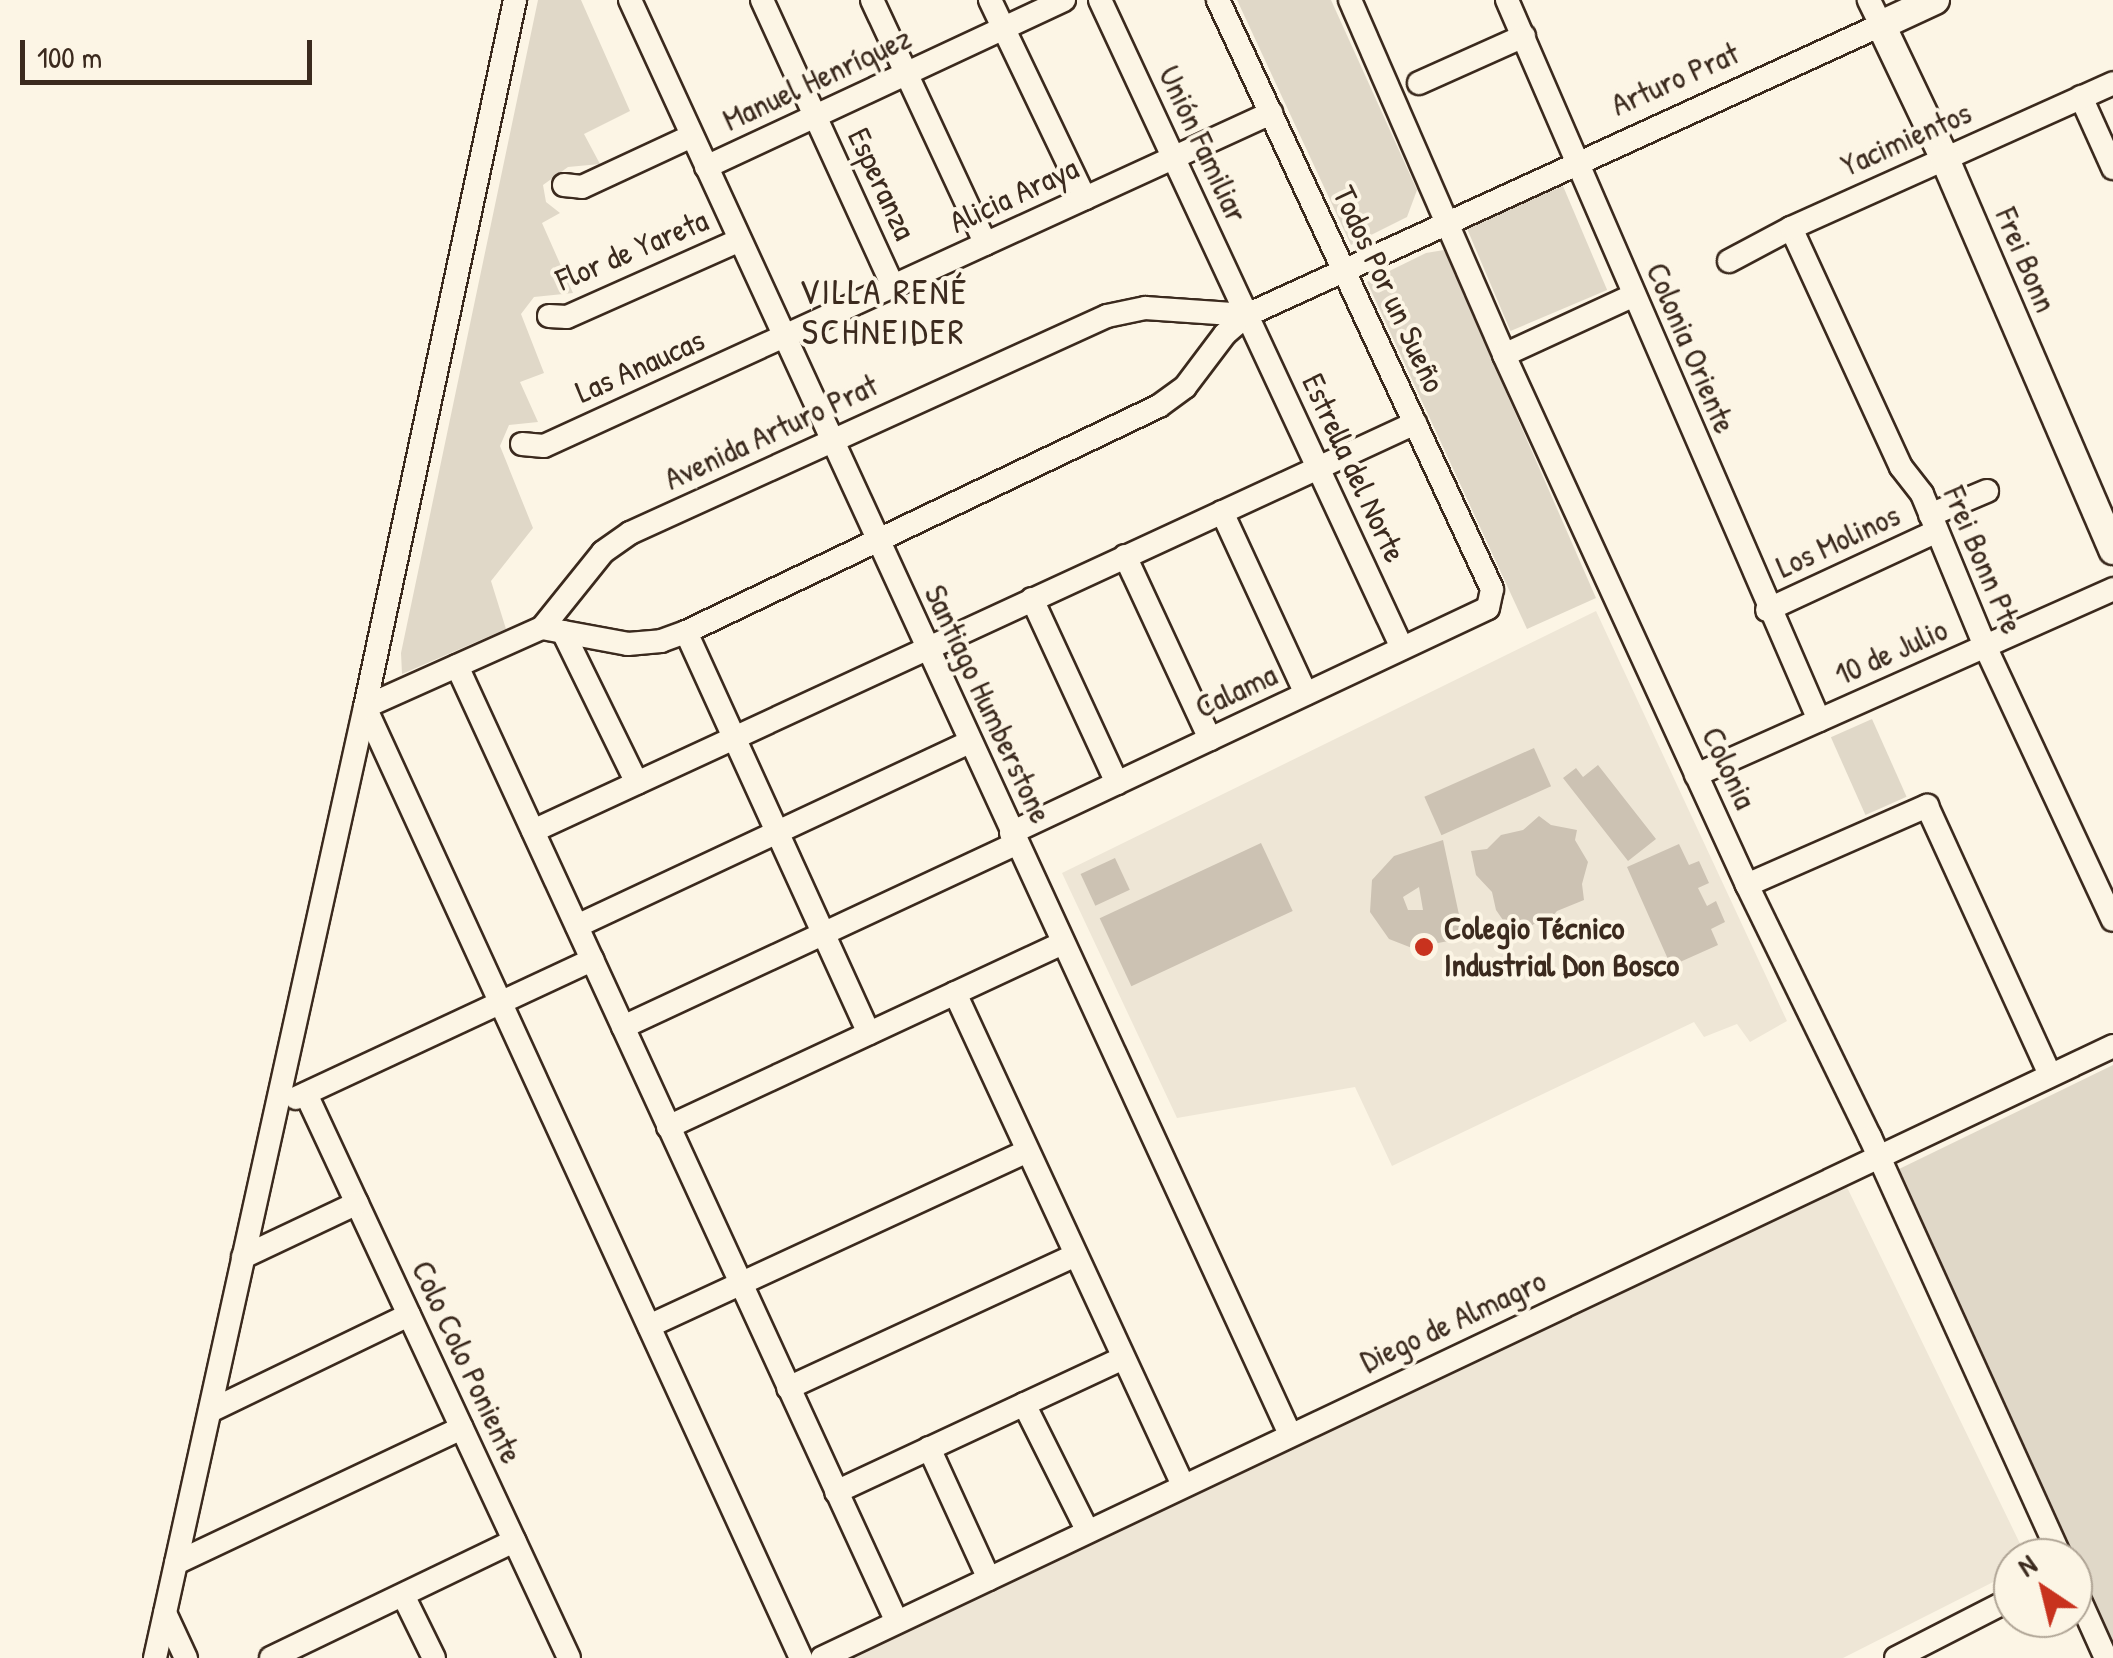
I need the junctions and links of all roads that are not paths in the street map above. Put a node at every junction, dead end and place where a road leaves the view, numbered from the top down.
1 (515, 0) edge
2 (630, 0) edge
3 (762, 0) edge
4 (872, 0) edge
5 (990, 0) edge
6 (1064, 0) edge
7 (1100, 0) edge
8 (1218, 0) edge
9 (1350, 0) edge
10 (1508, 0) edge
11 (1935, 0) edge
12 (1875, 12) edge
13 (1004, 28) junction
14 (1524, 36) junction
15 (906, 74) junction
16 (1419, 83) dead end
17 (2113, 83) edge
18 (2081, 97) junction
19 (1270, 112) junction
20 (815, 116) junction
21 (692, 136) junction
22 (1944, 157) junction
23 (1173, 158) junction
24 (1578, 161) junction
25 (706, 166) junction
26 (2113, 168) edge
27 (564, 185) dead end
28 (1085, 198) junction
29 (1444, 222) junction
30 (1791, 228) junction
31 (740, 240) junction
32 (986, 244) junction
33 (1728, 261) dead end
34 (1343, 268) junction
35 (894, 286) junction
36 (1632, 296) junction
37 (1247, 315) junction
38 (549, 316) dead end
39 (784, 336) junction
40 (1504, 355) junction
41 (1415, 423) junction
42 (831, 440) junction
43 (522, 444) dead end
44 (1318, 468) junction
45 (1987, 492) dead end
46 (1222, 512) junction
47 (1933, 523) junction
48 (876, 538) junction
49 (2113, 550) edge
50 (1124, 556) junction
51 (2113, 590) edge
52 (1032, 599) junction
53 (1488, 608) joint
54 (1767, 610) junction
55 (553, 630) junction
56 (686, 632) junction
57 (1984, 646) junction
58 (926, 648) junction
59 (1402, 648) junction
60 (458, 666) junction
61 (1306, 694) junction
62 (365, 708) junction
63 (1819, 720) junction
64 (734, 738) junction
65 (1210, 739) junction
66 (970, 742) junction
67 (1696, 774) junction
68 (636, 783) junction
69 (1116, 783) junction
70 (533, 831) junction
71 (776, 832) junction
72 (1014, 838) junction
73 (1747, 885) junction
74 (2108, 894) edge
75 (2113, 920) edge
76 (576, 926) junction
77 (823, 934) junction
78 (1062, 943) junction
79 (592, 960) junction
80 (955, 993) junction
81 (501, 1002) junction
82 (623, 1027) junction
83 (868, 1033) junction
84 (2113, 1046) edge
85 (2050, 1075) junction
86 (306, 1094) junction
87 (277, 1107) junction
88 (668, 1126) junction
89 (1028, 1150) junction
90 (1878, 1156) junction
91 (357, 1204) junction
92 (1076, 1255) junction
93 (243, 1258) junction
94 (740, 1284) junction
95 (409, 1315) junction
96 (649, 1326) junction
97 (1123, 1358) junction
98 (788, 1388) junction
99 (1024, 1404) junction
100 (210, 1411) junction
101 (462, 1428) junction
102 (1290, 1434) junction
103 (929, 1448) junction
104 (1183, 1486) junction
105 (836, 1492) junction
106 (1087, 1530) junction
107 (2052, 1538) edge
108 (514, 1542) junction
109 (176, 1563) junction
110 (989, 1579) junction
111 (403, 1595) junction
112 (1993, 1608) edge
113 (165, 1614) junction
114 (897, 1622) junction
115 (2093, 1629) edge
116 (155, 1658) edge
117 (186, 1658) edge
118 (271, 1658) edge
119 (434, 1658) edge
120 (569, 1658) edge
121 (801, 1658) edge
122 (822, 1658) edge
123 (1896, 1658) edge
124 (2106, 1658) edge

1 - 62 street
2 - 21 street, Santiago Humberstone
3 - 20 street, Esperanza
4 - 15 street
5 - 13 street
6 - 13 street, Manuel Henríquez
7 - 23 street, Unión Familiar
8 - 19 street, Todos Por un Sueño
9 - 29 street, Colonia
10 - 14 street, Colonia Oriente
11 - 12 main road, Arturo Prat
12 - 22 main road, Frei Bonn
12 - 24 street, Arturo Prat
13 - 15 street, Manuel Henríquez
13 - 28 street
14 - 16 street
14 - 24 street, Colonia Oriente
15 - 20 street, Manuel Henríquez
15 - 32 street
17 - 18 street, Yacimientos
18 - 22 street, Yacimientos
18 - 26 street
19 - 23 street, Alicia Araya
19 - 34 street, Todos Por un Sueño
20 - 25 street, Manuel Henríquez
20 - 35 street, Esperanza
21 - 25 street, Santiago Humberstone
21 - 27 street
22 - 30 street, Yacimientos
22 - 49 main road, Frei Bonn
23 - 28 street, Alicia Araya
23 - 37 street, Unión Familiar
24 - 29 street, Arturo Prat
24 - 36 street, Colonia Oriente
25 - 31 street, Santiago Humberstone
28 - 32 street, Alicia Araya
29 - 34 street
29 - 40 street, Colonia
30 - 33 street, Yacimientos
30 - 47 street, Frei Bonn Pte
31 - 38 street, Flor de Yareta
31 - 39 street, Santiago Humberstone
32 - 35 street, Alicia Araya
34 - 37 street
34 - 41 street, Todos Por un Sueño
35 - 39 street, Alicia Araya
36 - 40 street
36 - 54 street, Colonia Oriente
37 - 42 street, Avenida Arturo Prat
37 - 44 street, Estrella del Norte
37 - 48 street
39 - 42 street, Santiago Humberstone
39 - 43 street, Las Anaucas
40 - 67 street, Colonia
41 - 44 street
41 - 53 street, Todos Por un Sueño
42 - 48 street, Santiago Humberstone
42 - 55 street, Avenida Arturo Prat
44 - 46 street
44 - 59 street, Estrella del Norte
45 - 47 street, Los Molinos
46 - 50 street
46 - 61 street
47 - 54 street, Los Molinos
47 - 57 street, Frei Bonn Pte
48 - 56 street
48 - 58 street, Santiago Humberstone
50 - 52 street
50 - 65 street
51 - 57 street, 10 de Julio
52 - 58 street
52 - 69 street
53 - 59 street, Calama
54 - 63 street, Colonia Oriente
55 - 56 street
55 - 60 street, Avenida Arturo Prat
55 - 68 street
56 - 64 street
57 - 63 street, 10 de Julio
57 - 74 street, Frei Bonn Pte
58 - 64 street
58 - 66 street, Santiago Humberstone
59 - 61 street, Calama
60 - 62 street, Avenida Arturo Prat
60 - 70 street
61 - 65 street, Calama
62 - 81 street
62 - 87 street
63 - 67 street, 10 de Julio
64 - 68 street
64 - 71 street
65 - 69 street, Calama
66 - 71 street
66 - 72 street, Santiago Humberstone
67 - 73 street, Colonia
68 - 70 street
69 - 72 street, Calama
70 - 76 street
71 - 76 street
71 - 77 street
72 - 77 street, Calama
72 - 78 street, Santiago Humberstone
73 - 85 street
73 - 90 street, Colonia
74 - 75 street, Frei Bonn Pte
76 - 79 street
77 - 82 street, Calama
77 - 83 street
78 - 80 street
78 - 102 street, Santiago Humberstone
79 - 81 street
79 - 82 street
80 - 83 street
80 - 89 street
81 - 86 street
81 - 96 street
82 - 88 street
83 - 88 street
84 - 85 street, Diego de Almagro
85 - 90 street, Diego de Almagro
86 - 87 street
86 - 91 street, Colo Colo Poniente
87 - 93 street
88 - 94 street
89 - 92 street
89 - 94 street
90 - 102 street, Diego de Almagro
90 - 107 street, Colonia
91 - 93 street
91 - 95 street, Colo Colo Poniente
92 - 97 street
92 - 98 street
93 - 100 street
94 - 96 street
94 - 98 street
95 - 100 street
95 - 101 street, Colo Colo Poniente
96 - 121 street
97 - 99 street
97 - 104 street
98 - 105 street
99 - 103 street
99 - 106 street
100 - 109 street
101 - 108 street, Colo Colo Poniente
101 - 109 street
102 - 104 street, Diego de Almagro
103 - 105 street
103 - 110 street
104 - 106 street, Diego de Almagro
105 - 114 street
106 - 110 street, Diego de Almagro
108 - 111 street
108 - 120 street, Colo Colo Poniente
109 - 113 street
110 - 114 street, Diego de Almagro
111 - 118 street
111 - 119 street
112 - 123 street
113 - 116 street
113 - 117 street
114 - 122 street, Diego de Almagro
115 - 124 street

